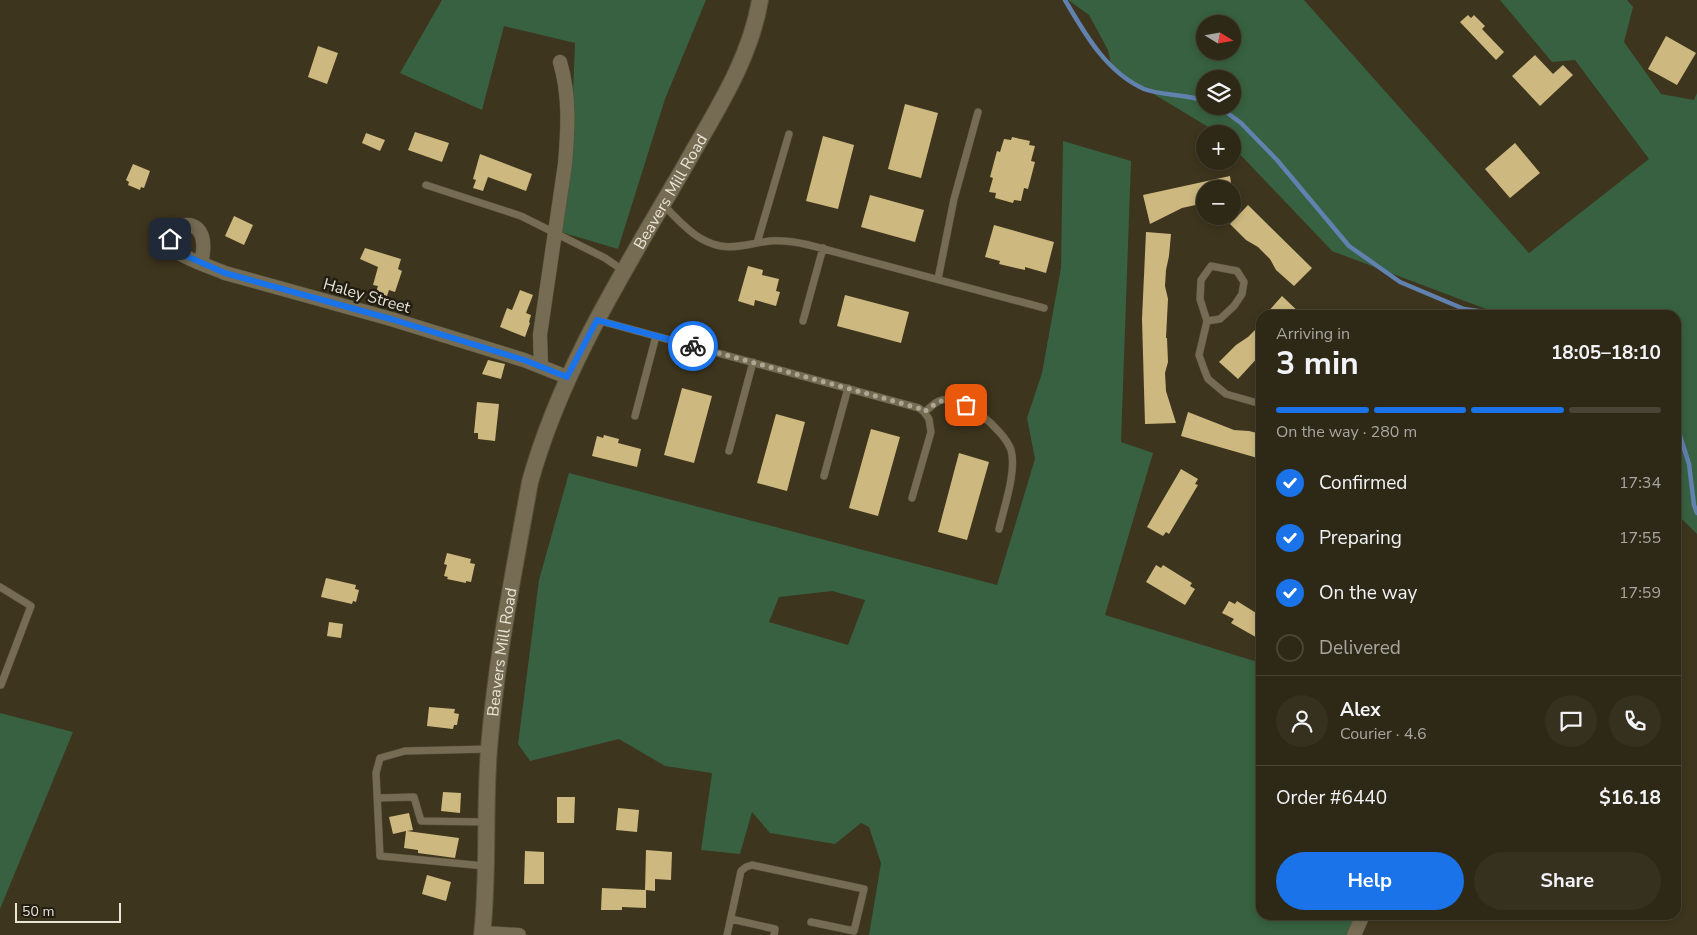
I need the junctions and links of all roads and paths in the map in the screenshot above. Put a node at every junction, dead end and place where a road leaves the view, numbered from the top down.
1 (760, 0) edge
2 (560, 62) dead end
3 (978, 112) dead end
4 (789, 134) dead end
5 (426, 185) dead end
6 (662, 204) junction
7 (555, 234) junction
8 (757, 243) junction
9 (823, 248) junction
10 (201, 263) dead end
11 (624, 271) junction
12 (938, 279) junction
13 (1044, 308) dead end
14 (597, 320) junction
15 (803, 321) dead end
16 (1207, 321) junction
17 (656, 336) junction
18 (753, 362) junction
19 (542, 366) junction
20 (567, 377) junction
21 (848, 388) junction
22 (1256, 403) edge
23 (924, 412) junction
24 (635, 416) dead end
25 (729, 451) dead end
26 (824, 476) dead end
27 (912, 498) dead end
28 (999, 529) dead end
29 (0, 587) edge
30 (0, 684) edge
31 (489, 749) junction
32 (377, 798) junction
33 (486, 822) junction
34 (485, 866) junction
35 (731, 919) junction
36 (1361, 920) edge
37 (811, 922) dead end
38 (482, 934) edge
39 (519, 935) edge
40 (727, 935) edge
41 (774, 935) edge
42 (1354, 935) edge

1 - 6 street, Beavers Mill Road
2 - 7 street
3 - 12 lane
4 - 8 lane
5 - 7 lane
6 - 8 lane
6 - 11 street, Beavers Mill Road
7 - 11 lane
7 - 19 street
8 - 9 lane
9 - 12 lane
9 - 15 lane
10 - 19 street, Haley Street
11 - 14 street, Beavers Mill Road
12 - 13 lane
14 - 17 lane
14 - 20 street, Beavers Mill Road
16 - 16 lane
16 - 22 lane
17 - 18 lane
17 - 24 lane
18 - 21 lane
18 - 25 lane
19 - 20 street
20 - 31 street, Beavers Mill Road
21 - 23 lane
21 - 26 lane
23 - 27 lane
23 - 28 lane
29 - 30 lane
31 - 32 lane
31 - 33 street, Beavers Mill Road
32 - 33 lane
32 - 34 lane
33 - 34 street, Beavers Mill Road
34 - 38 street, Beavers Mill Road
35 - 37 lane
35 - 40 lane
35 - 41 lane
36 - 42 street
38 - 39 street

